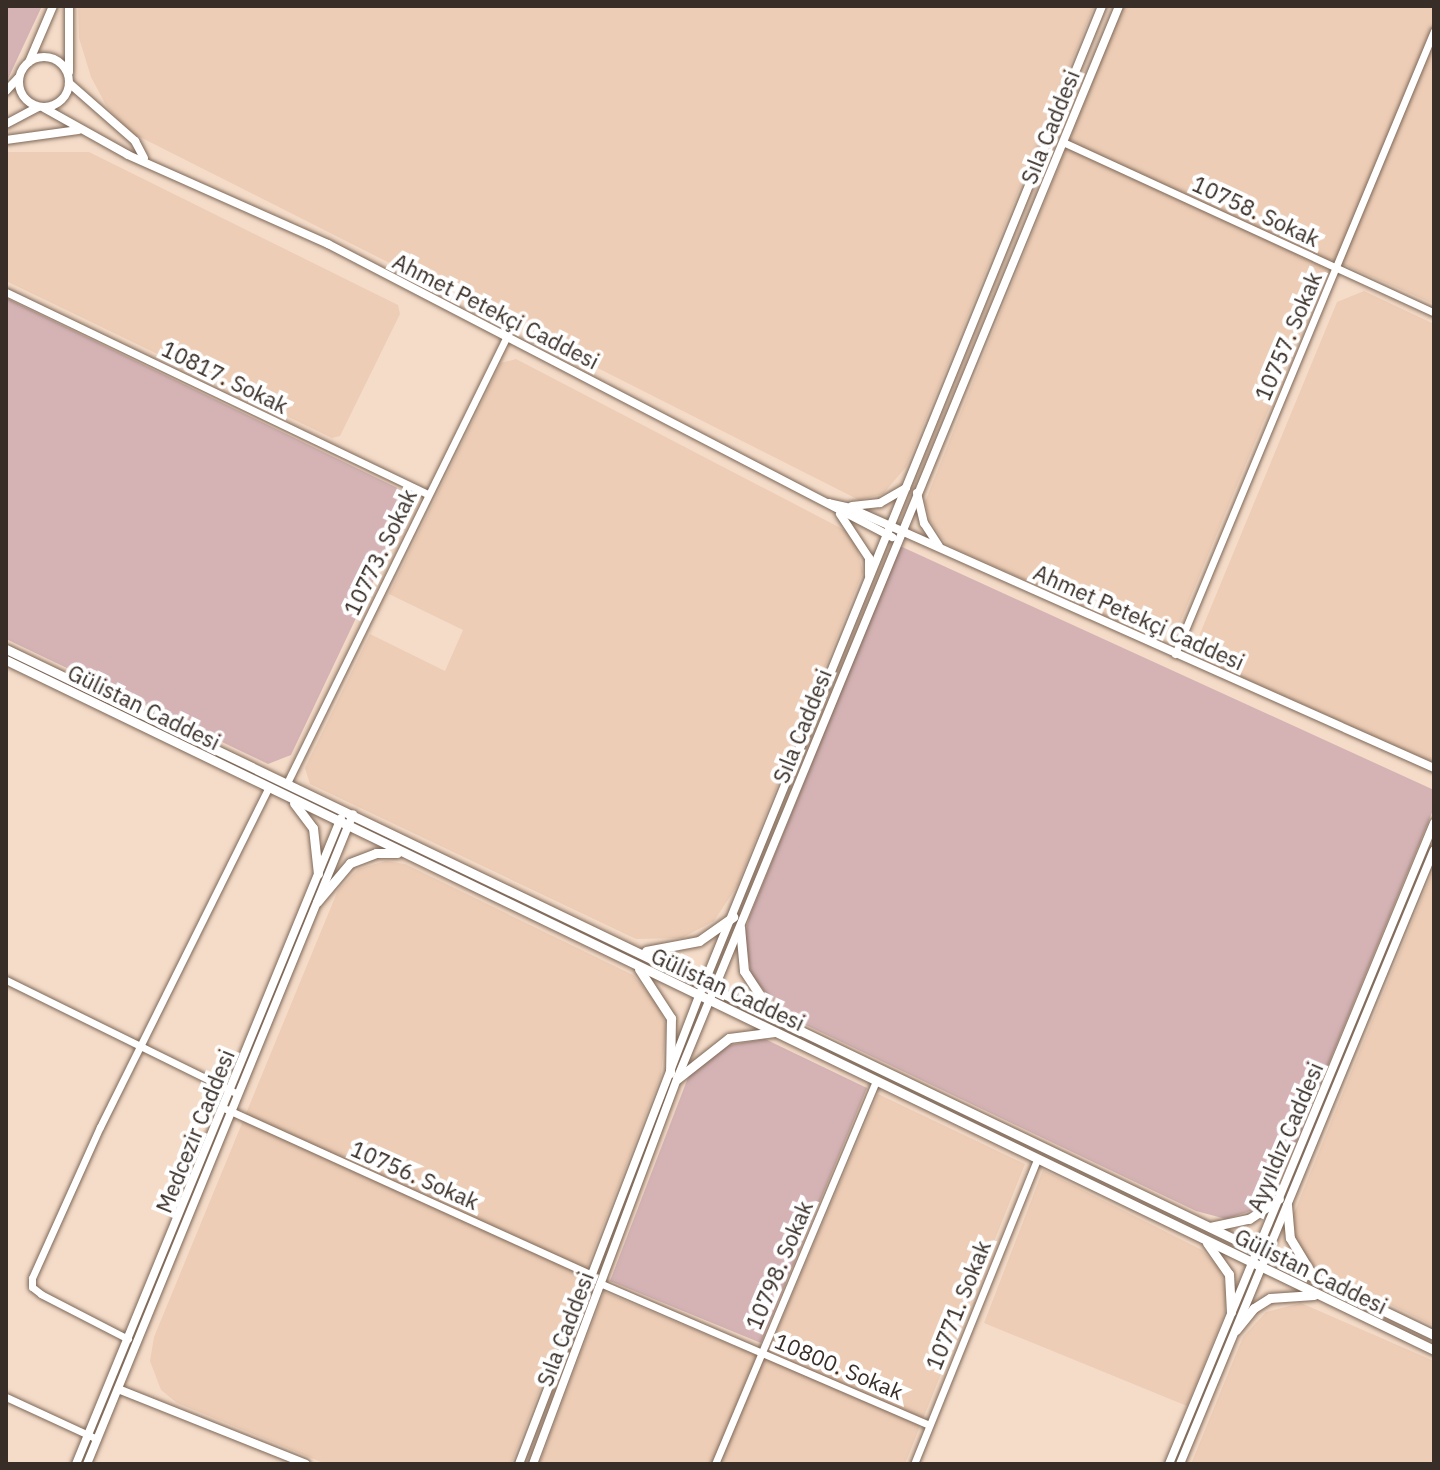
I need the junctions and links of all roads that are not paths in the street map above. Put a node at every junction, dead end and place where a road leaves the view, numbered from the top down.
1 (53, 6) edge
2 (69, 6) edge
3 (1102, 6) edge
4 (1119, 6) edge
5 (1434, 31) edge
6 (29, 62) junction
7 (19, 76) junction
8 (69, 80) junction
9 (6, 91) edge
10 (41, 107) junction
11 (6, 124) edge
12 (78, 130) junction
13 (6, 140) edge
14 (1063, 142) junction
15 (144, 158) junction
16 (1336, 268) junction
17 (6, 292) edge
18 (1434, 313) edge
19 (506, 337) junction
20 (906, 487) junction
21 (917, 490) junction
22 (428, 494) junction
23 (838, 507) junction
24 (894, 533) junction
25 (942, 549) junction
26 (869, 581) junction
27 (6, 649) edge
28 (1175, 654) junction
29 (6, 660) edge
30 (1434, 768) edge
31 (287, 783) junction
32 (269, 787) junction
33 (285, 795) junction
34 (349, 812) junction
35 (1434, 823) edge
36 (343, 824) junction
37 (1434, 850) edge
38 (402, 853) junction
39 (318, 874) junction
40 (317, 902) junction
41 (733, 917) junction
42 (740, 927) junction
43 (640, 951) junction
44 (634, 964) junction
45 (6, 980) edge
46 (706, 982) junction
47 (717, 987) junction
48 (699, 996) junction
49 (710, 1002) junction
50 (780, 1019) junction
51 (779, 1032) junction
52 (140, 1047) junction
53 (674, 1076) junction
54 (876, 1081) junction
55 (235, 1092) junction
56 (228, 1110) junction
57 (1037, 1159) junction
58 (1283, 1202) junction
59 (1208, 1227) junction
60 (1202, 1238) junction
61 (1263, 1251) junction
62 (1257, 1264) junction
63 (592, 1275) junction
64 (1316, 1278) junction
65 (602, 1284) junction
66 (1324, 1296) junction
67 (1231, 1312) junction
68 (1236, 1330) junction
69 (1434, 1335) edge
70 (128, 1339) junction
71 (1434, 1350) edge
72 (762, 1353) junction
73 (118, 1389) junction
74 (6, 1397) edge
75 (929, 1425) junction
76 (92, 1437) junction
77 (76, 1464) edge
78 (87, 1464) edge
79 (306, 1464) edge
80 (519, 1464) edge
81 (533, 1464) edge
82 (715, 1464) edge
83 (914, 1464) edge
84 (1169, 1464) edge
85 (1180, 1464) edge

1 - 6 street
2 - 8 street
3 - 20 street, Sıla Caddesi
4 - 14 street, Sıla Caddesi
5 - 16 street, 10757. Sokak
6 - 7 street
6 - 8 street
7 - 9 street
7 - 10 street
8 - 10 street
8 - 15 street, Ahmet Petekçi Caddesi
10 - 11 street
10 - 12 street, Ahmet Petekçi Caddesi
12 - 13 street
12 - 15 street, Ahmet Petekçi Caddesi
14 - 16 street, 10758. Sokak
14 - 21 street, Sıla Caddesi
15 - 19 street, Ahmet Petekçi Caddesi
16 - 18 street, 10758. Sokak
16 - 28 street, 10757. Sokak
17 - 22 street, 10817. Sokak
19 - 22 street, 10773. Sokak
19 - 23 street, Ahmet Petekçi Caddesi
20 - 23 street
20 - 24 street, Sıla Caddesi
21 - 24 street, Sıla Caddesi
21 - 25 street
22 - 31 street, 10773. Sokak
23 - 24 street, Ahmet Petekçi Caddesi
23 - 26 street
24 - 25 street, Ahmet Petekçi Caddesi
24 - 26 street, Sıla Caddesi
24 - 42 street, Sıla Caddesi
25 - 28 street, Ahmet Petekçi Caddesi
26 - 41 street, Sıla Caddesi
27 - 31 main road, Gülistan Caddesi
28 - 30 street, Ahmet Petekçi Caddesi
29 - 32 main road, Gülistan Caddesi
31 - 34 main road, Gülistan Caddesi
32 - 33 main road, Gülistan Caddesi
32 - 52 street
33 - 36 main road, Gülistan Caddesi
33 - 39 main road
34 - 36 street, Medcezir Caddesi
34 - 43 main road, Gülistan Caddesi
35 - 58 street, Ayyıldız Caddesi
36 - 38 main road, Gülistan Caddesi
36 - 39 street, Medcezir Caddesi
36 - 40 street, Medcezir Caddesi
37 - 58 street, Ayyıldız Caddesi
38 - 40 main road
38 - 44 main road, Gülistan Caddesi
39 - 55 street, Medcezir Caddesi
40 - 55 street, Medcezir Caddesi
41 - 43 main road
41 - 46 street, Sıla Caddesi
42 - 47 street, Sıla Caddesi
42 - 50 main road
43 - 46 main road, Gülistan Caddesi
44 - 48 main road, Gülistan Caddesi
44 - 53 main road
45 - 52 street
46 - 47 main road, Gülistan Caddesi
46 - 48 street, Sıla Caddesi
47 - 49 street, Sıla Caddesi
47 - 50 main road, Gülistan Caddesi
48 - 49 main road, Gülistan Caddesi
48 - 53 street, Sıla Caddesi
49 - 51 main road, Gülistan Caddesi
49 - 53 street, Sıla Caddesi
50 - 59 main road, Gülistan Caddesi
51 - 53 main road
51 - 54 main road, Gülistan Caddesi
52 - 55 street
52 - 70 street
53 - 63 street
53 - 65 street, Sıla Caddesi
54 - 57 main road, Gülistan Caddesi
54 - 72 street, 10798. Sokak
55 - 56 street, Medcezir Caddesi
56 - 63 street, 10756. Sokak
56 - 70 street, Medcezir Caddesi
56 - 73 street, Medcezir Caddesi
57 - 60 main road, Gülistan Caddesi
57 - 75 street, 10771. Sokak
58 - 59 main road
58 - 61 street, Ayyıldız Caddesi
58 - 64 main road
59 - 61 main road, Gülistan Caddesi
60 - 62 main road, Gülistan Caddesi
60 - 67 main road
61 - 62 street, Ayyıldız Caddesi
61 - 64 main road, Gülistan Caddesi
62 - 66 main road, Gülistan Caddesi
62 - 67 street, Ayyıldız Caddesi
62 - 68 street, Ayyıldız Caddesi
63 - 80 street
64 - 69 main road, Gülistan Caddesi
65 - 72 street, 10800. Sokak
65 - 81 street, Sıla Caddesi
66 - 68 main road
66 - 71 main road, Gülistan Caddesi
67 - 84 street, Ayyıldız Caddesi
68 - 85 street, Ayyıldız Caddesi
70 - 76 street, Medcezir Caddesi
72 - 75 street, 10800. Sokak
72 - 82 street, 10798. Sokak
73 - 76 street, Medcezir Caddesi
73 - 79 street
74 - 76 street
75 - 83 street, 10771. Sokak
76 - 77 street, Medcezir Caddesi
76 - 78 street, Medcezir Caddesi

